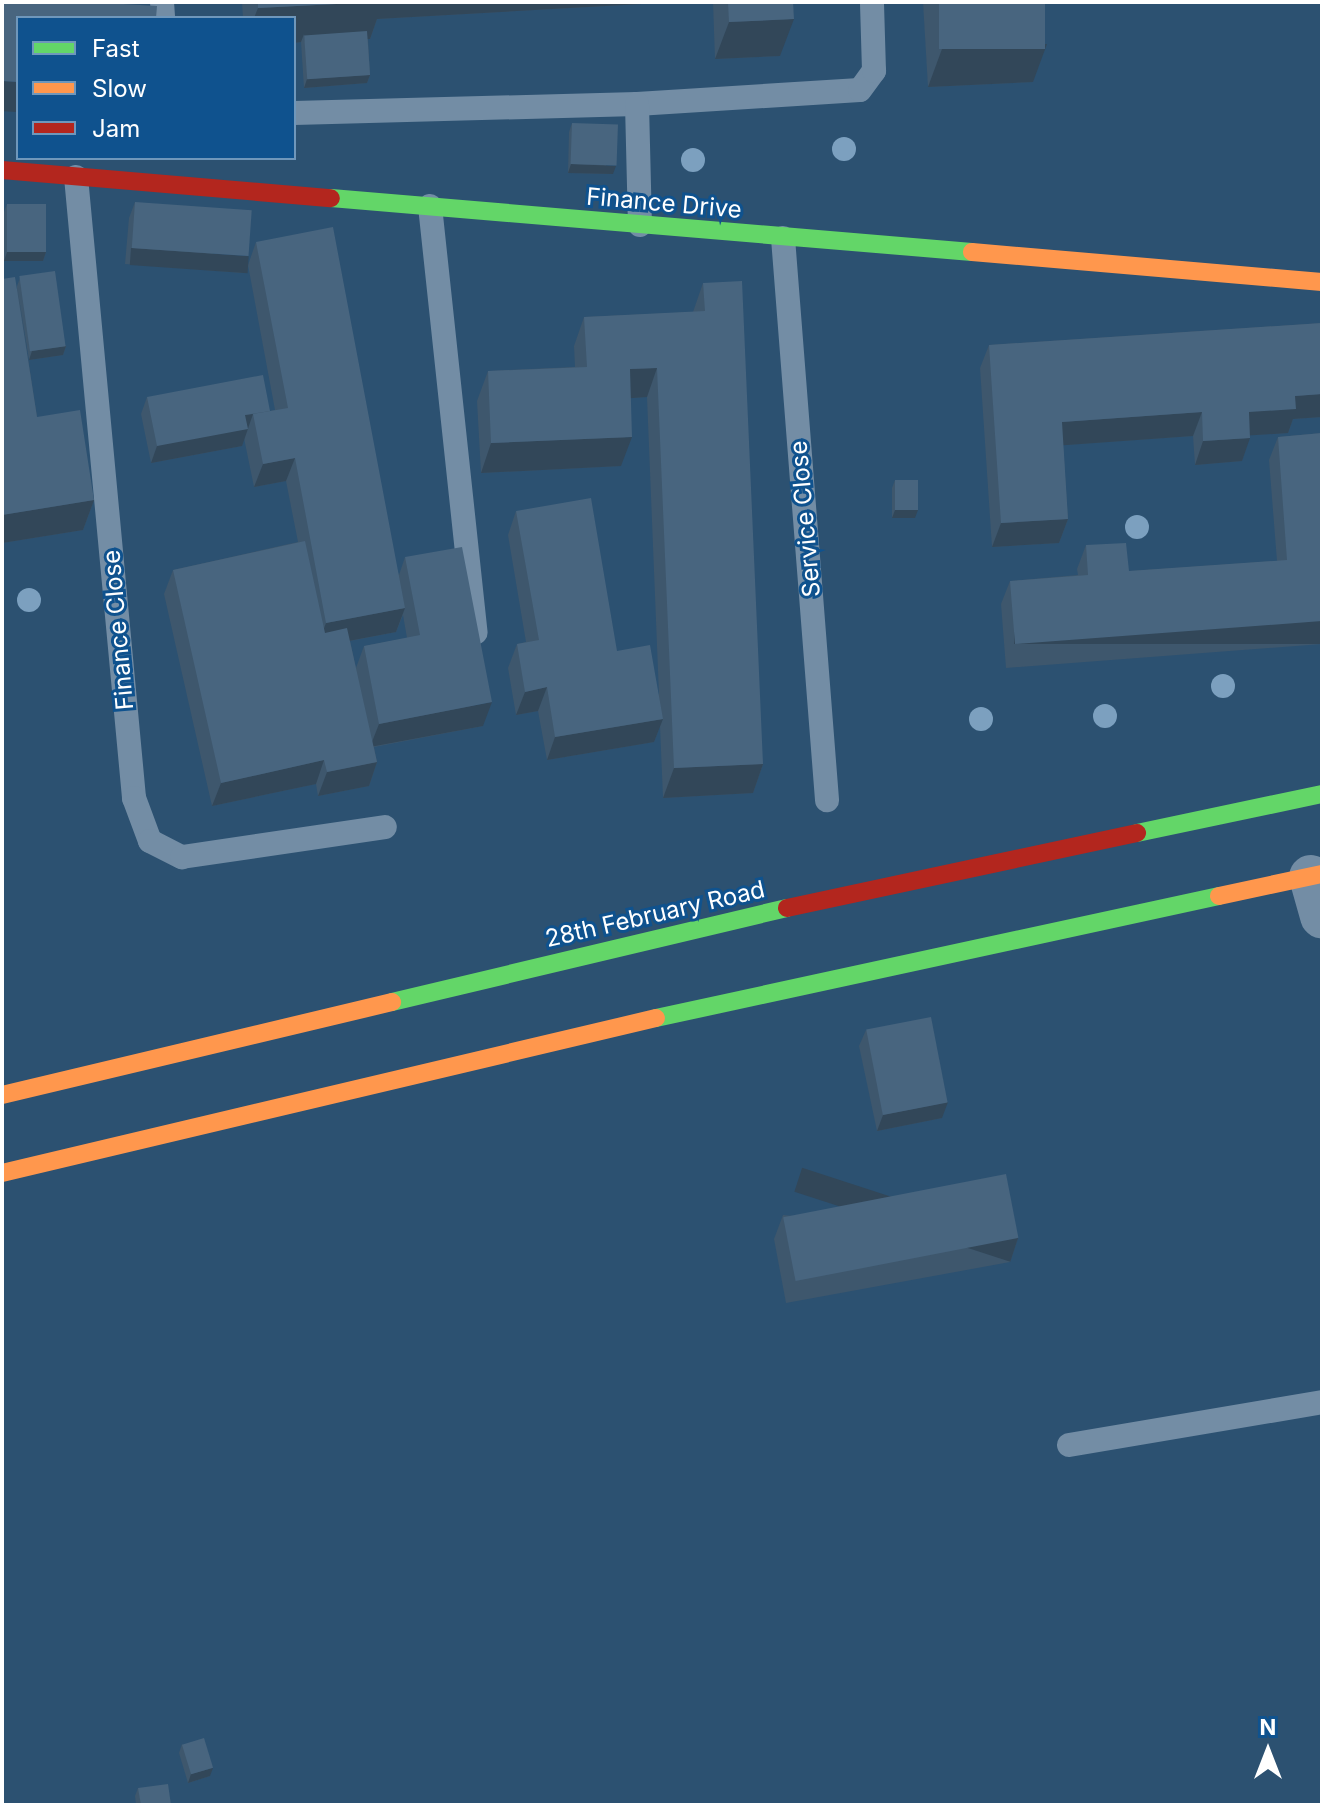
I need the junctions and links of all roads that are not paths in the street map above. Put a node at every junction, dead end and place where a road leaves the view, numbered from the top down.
1 (872, 2) edge
2 (637, 104) junction
3 (296, 113) edge
4 (2, 170) edge
5 (76, 177) junction
6 (430, 206) junction
7 (640, 225) junction
8 (783, 238) junction
9 (1322, 282) edge
10 (479, 657) edge
11 (1322, 794) edge
12 (827, 800) dead end
13 (385, 827) dead end
14 (1318, 889) edge
15 (2, 1095) edge
16 (2, 1173) edge
17 (1322, 1402) edge
18 (1069, 1445) dead end

1 - 2 lane
2 - 3 lane
2 - 7 lane
4 - 5 main road, Finance Drive
5 - 6 main road, Finance Drive
5 - 13 lane, Finance Close
6 - 7 main road, Finance Drive
6 - 10 lane
7 - 8 main road, Finance Drive
8 - 9 main road, Finance Drive
8 - 12 lane, Service Close
11 - 15 main road, 28th February Road
14 - 16 main road
17 - 18 lane

